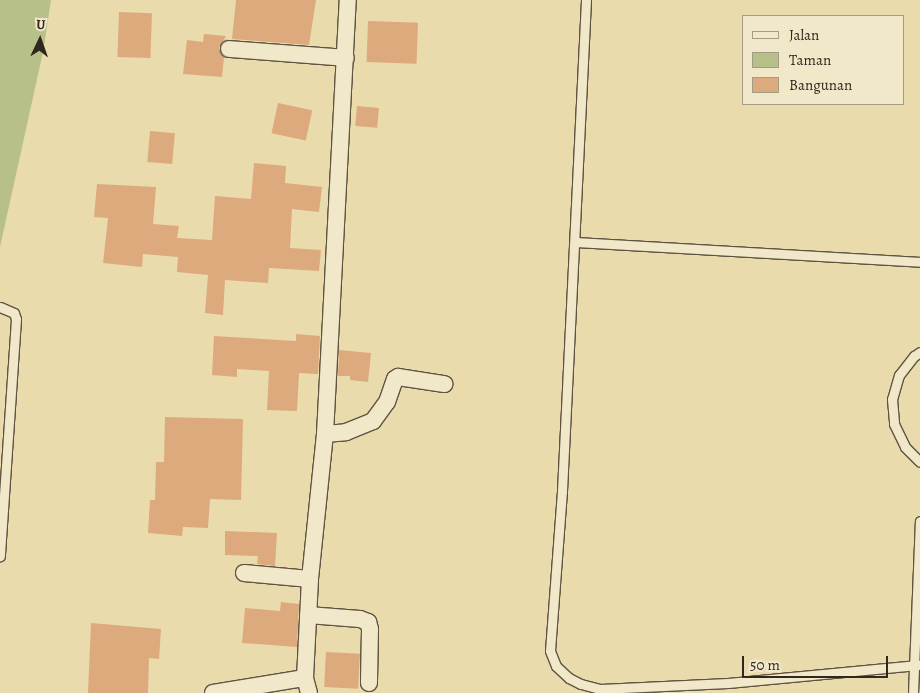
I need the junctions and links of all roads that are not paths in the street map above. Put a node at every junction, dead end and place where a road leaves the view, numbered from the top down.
1 (348, 0) edge
2 (586, 0) edge
3 (229, 49) dead end
4 (346, 58) junction
5 (576, 242) junction
6 (920, 262) edge
7 (0, 307) edge
8 (920, 352) edge
9 (444, 384) dead end
10 (325, 434) junction
11 (920, 462) edge
12 (920, 521) edge
13 (0, 556) edge
14 (244, 573) dead end
15 (310, 579) junction
16 (308, 615) junction
17 (917, 665) edge
18 (369, 683) dead end
19 (307, 686) edge
20 (213, 693) edge
21 (913, 693) edge

1 - 4 street
2 - 5 lane
3 - 4 street
4 - 10 street
5 - 6 lane
5 - 17 lane
7 - 13 lane
8 - 11 lane
9 - 10 street
10 - 15 street
12 - 17 lane
14 - 15 street
15 - 16 street
16 - 18 street
16 - 19 street
17 - 21 lane
19 - 20 street

